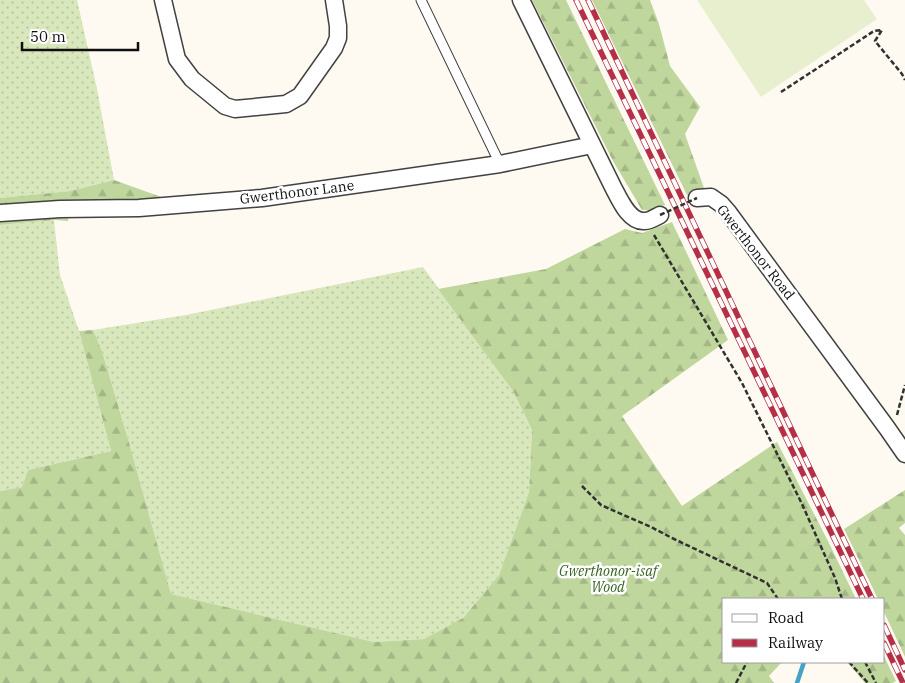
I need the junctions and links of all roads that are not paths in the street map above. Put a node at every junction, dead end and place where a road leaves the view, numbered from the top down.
1 (163, 0) edge
2 (334, 0) edge
3 (421, 0) edge
4 (521, 0) edge
5 (592, 145) junction
6 (500, 164) junction
7 (697, 198) road end
8 (0, 213) edge
9 (653, 218) road end
10 (905, 454) edge

1 - 2 street
3 - 6 lane
4 - 5 street
5 - 6 street, Gwerthonor Lane
5 - 9 street
6 - 8 street, Gwerthonor Lane
7 - 10 street, Gwerthonor Road

